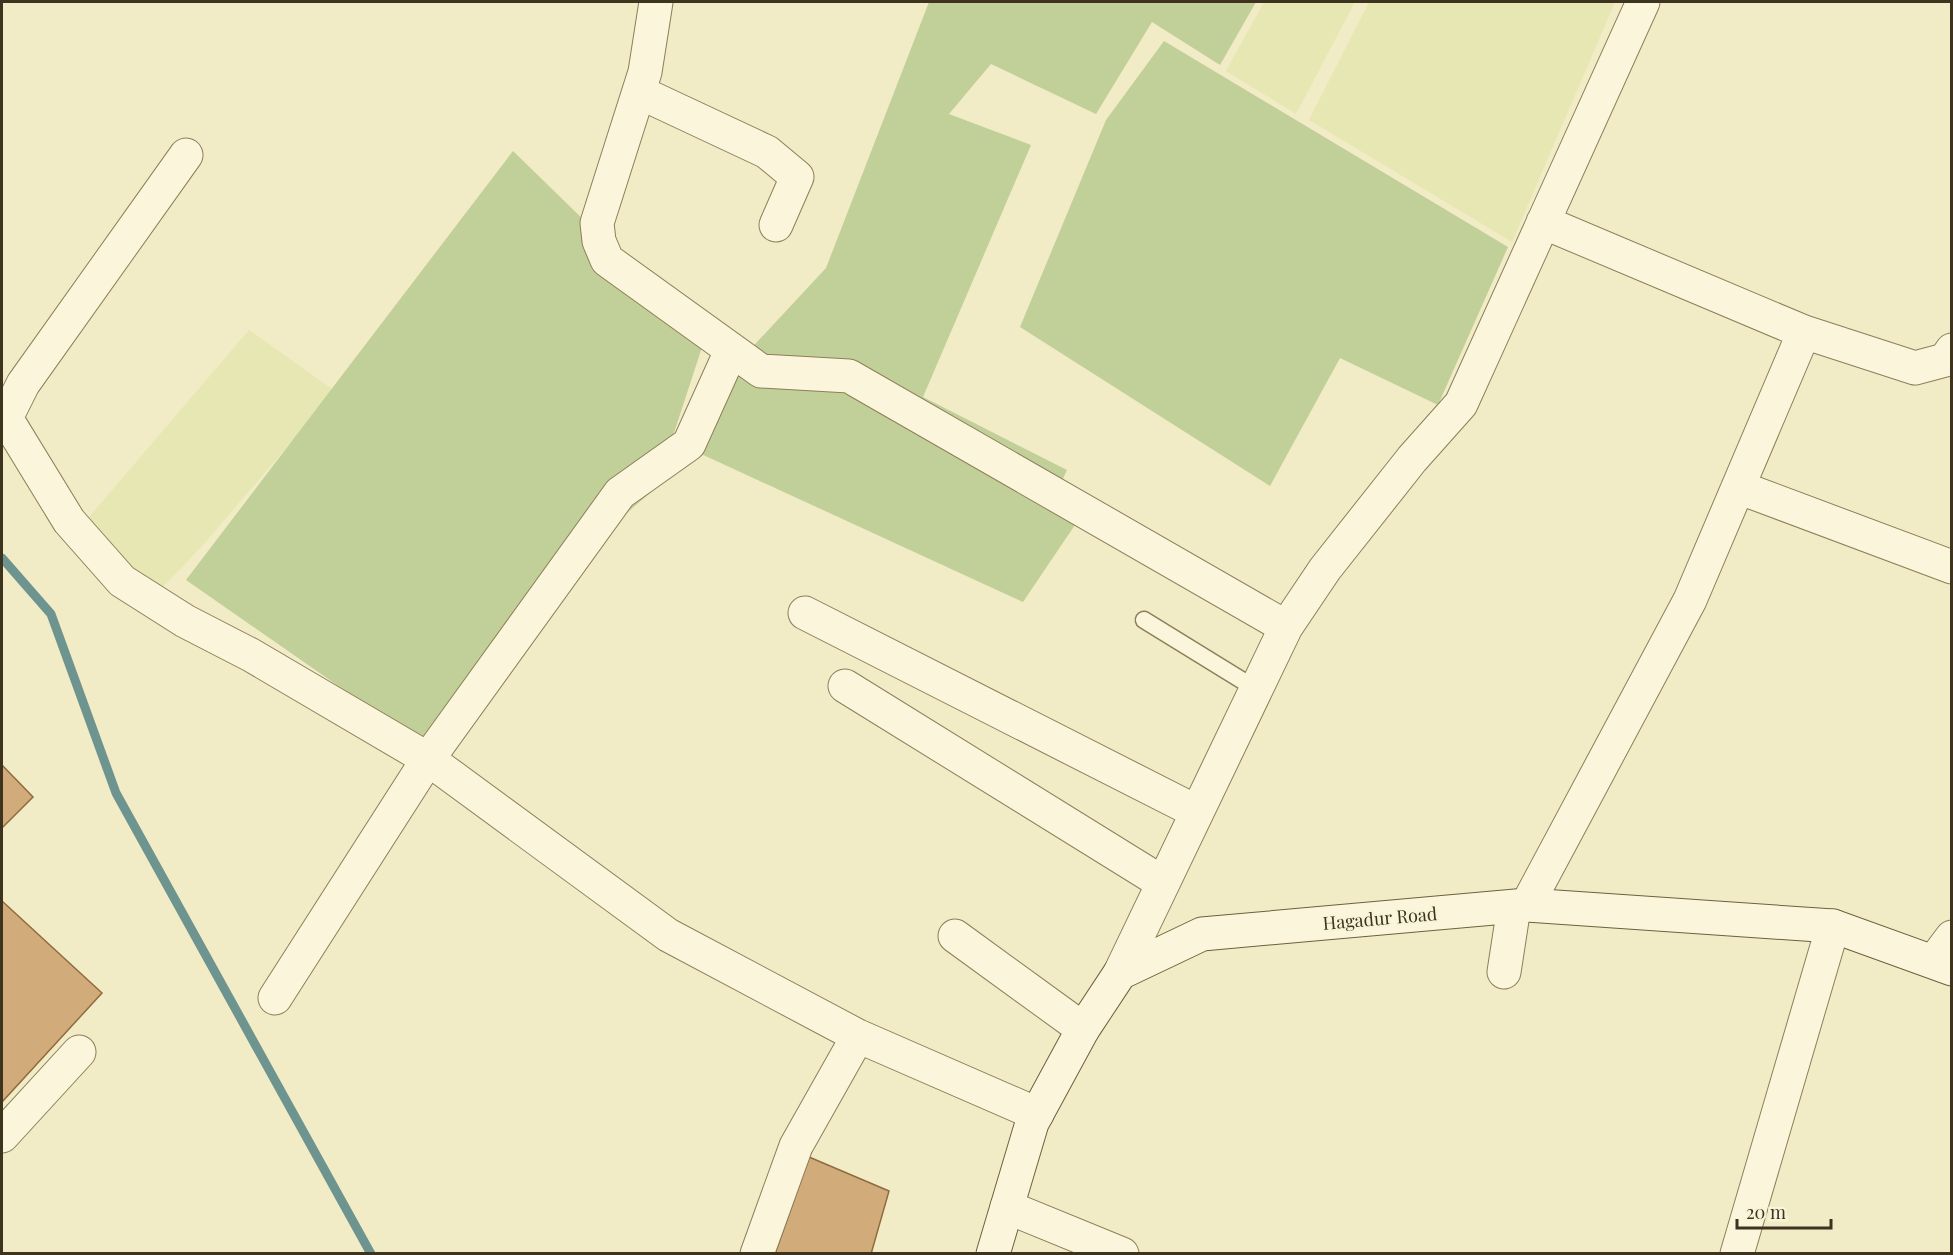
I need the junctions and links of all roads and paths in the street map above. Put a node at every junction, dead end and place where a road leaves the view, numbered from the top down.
1 (656, 2) edge
2 (1643, 2) edge
3 (639, 92) junction
4 (186, 155) dead end
5 (1543, 222) junction
6 (776, 225) dead end
7 (1803, 332) junction
8 (1952, 350) edge
9 (731, 351) junction
10 (1738, 487) junction
11 (1952, 567) edge
12 (805, 613) dead end
13 (1144, 620) dead end
14 (1286, 627) junction
15 (845, 686) dead end
16 (1256, 689) junction
17 (428, 759) junction
18 (1197, 812) junction
19 (1163, 883) junction
20 (1521, 906) junction
21 (1833, 926) junction
22 (955, 936) dead end
23 (1946, 956) edge
24 (1504, 972) dead end
25 (1120, 973) junction
26 (275, 998) dead end
27 (1083, 1029) junction
28 (858, 1036) junction
29 (79, 1052) dead end
30 (1037, 1114) junction
31 (2, 1136) edge
32 (1007, 1207) junction
33 (1114, 1252) edge
34 (757, 1254) edge
35 (993, 1254) edge
36 (1737, 1254) edge

1 - 3 street
2 - 5 street
3 - 6 street
3 - 9 street
4 - 17 street
5 - 7 street
5 - 14 street
7 - 8 street
7 - 10 street
9 - 14 street
9 - 17 street
10 - 11 street
10 - 20 street
12 - 18 street
13 - 16 lane
14 - 16 street
15 - 19 street
16 - 18 street
17 - 26 street
17 - 28 street
18 - 19 street
19 - 25 street
20 - 21 street, Hagadur Road
20 - 24 street
20 - 25 street, Hagadur Road
21 - 23 street, Hagadur Road
21 - 36 street
22 - 27 street
25 - 27 street
27 - 30 street
28 - 30 street
28 - 34 street
29 - 31 street
30 - 32 street
32 - 33 street
32 - 35 street

